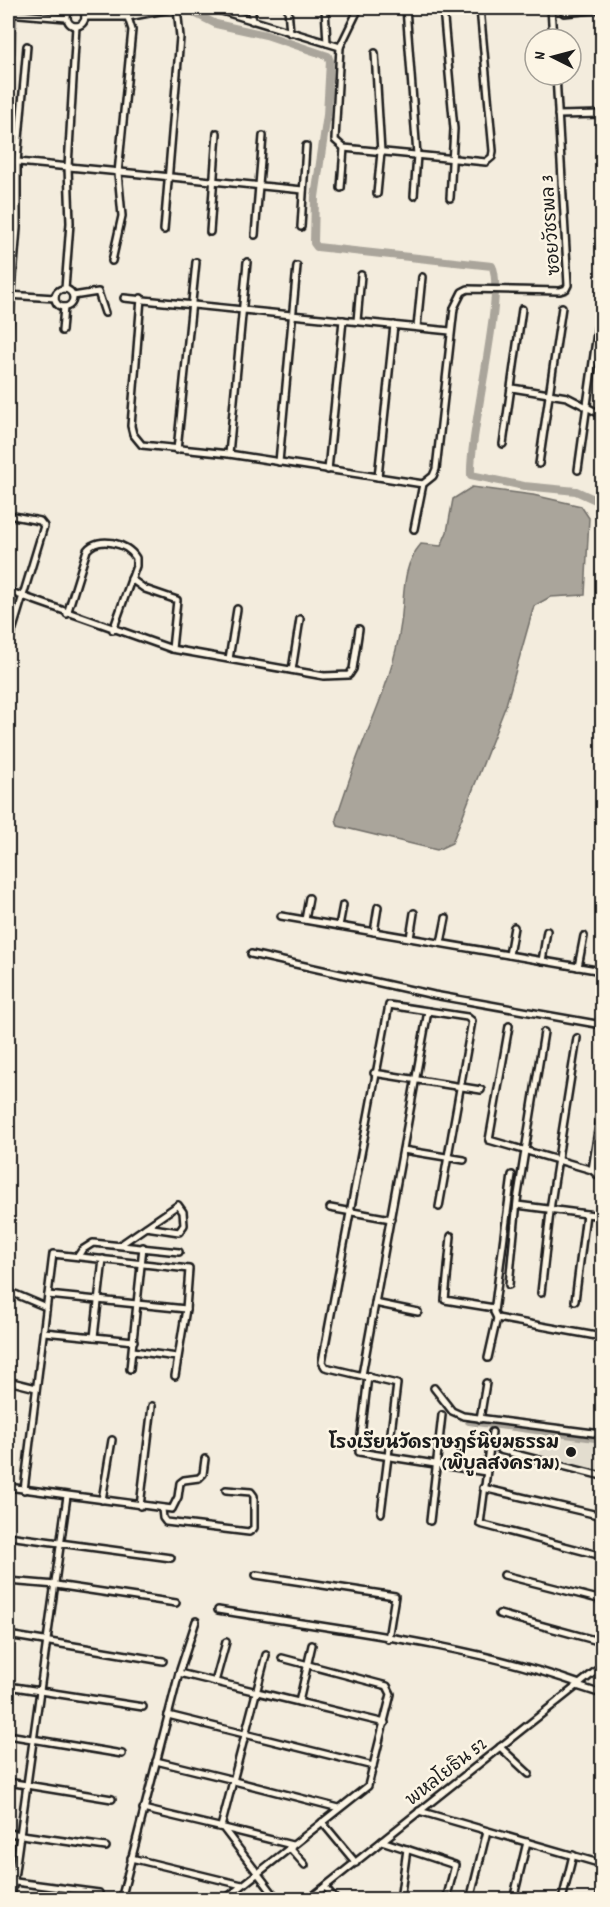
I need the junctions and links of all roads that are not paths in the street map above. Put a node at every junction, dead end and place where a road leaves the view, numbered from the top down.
1 (38, 8) edge
2 (78, 8) edge
3 (125, 8) edge
4 (176, 8) edge
5 (212, 8) edge
6 (252, 8) edge
7 (288, 8) edge
8 (325, 8) edge
9 (359, 8) edge
10 (406, 8) edge
11 (443, 8) edge
12 (480, 8) edge
13 (603, 9) edge
14 (573, 10) edge
15 (551, 11) edge
16 (8, 13) edge
17 (38, 16) junction
18 (85, 17) junction
19 (128, 17) junction
20 (66, 18) junction
21 (252, 21) junction
22 (76, 26) junction
23 (552, 27) edge
24 (290, 33) junction
25 (327, 43) junction
26 (27, 46) dead end
27 (340, 47) junction
28 (375, 53) dead end
29 (557, 87) edge
30 (603, 114) edge
31 (558, 115) junction
32 (217, 133) dead end
33 (263, 136) dead end
34 (306, 146) dead end
35 (344, 148) junction
36 (381, 152) junction
37 (417, 155) junction
38 (454, 158) junction
39 (8, 161) edge
40 (17, 162) junction
41 (68, 167) junction
42 (118, 173) junction
43 (167, 178) junction
44 (213, 182) junction
45 (259, 186) junction
46 (341, 188) dead end
47 (303, 190) junction
48 (377, 194) dead end
49 (414, 196) dead end
50 (450, 198) dead end
51 (301, 227) dead end
52 (164, 230) dead end
53 (210, 232) dead end
54 (255, 235) dead end
55 (112, 261) dead end
56 (196, 262) dead end
57 (247, 262) dead end
58 (297, 266) dead end
59 (361, 275) dead end
60 (422, 277) dead end
61 (65, 289) junction
62 (10, 295) edge
63 (73, 296) junction
64 (124, 297) dead end
65 (55, 298) junction
66 (141, 298) junction
67 (191, 304) junction
68 (64, 307) junction
69 (562, 307) dead end
70 (241, 309) junction
71 (522, 309) dead end
72 (600, 311) dead end
73 (105, 313) dead end
74 (292, 315) junction
75 (343, 320) junction
76 (357, 321) junction
77 (394, 325) junction
78 (417, 327) junction
79 (62, 331) dead end
80 (450, 331) junction
81 (8, 340) edge
82 (512, 388) junction
83 (549, 394) junction
84 (588, 408) junction
85 (603, 415) edge
86 (503, 444) dead end
87 (177, 450) junction
88 (229, 454) junction
89 (279, 462) junction
90 (539, 464) dead end
91 (328, 470) junction
92 (578, 470) dead end
93 (378, 477) junction
94 (423, 484) junction
95 (8, 515) edge
96 (414, 529) dead end
97 (131, 579) junction
98 (8, 591) edge
99 (22, 596) junction
100 (237, 609) dead end
101 (67, 614) junction
102 (300, 619) dead end
103 (359, 629) dead end
104 (113, 630) junction
105 (8, 645) edge
106 (172, 649) junction
107 (229, 659) junction
108 (292, 670) junction
109 (309, 898) dead end
110 (343, 905) dead end
111 (378, 907) dead end
112 (414, 913) dead end
113 (281, 916) dead end
114 (446, 918) dead end
115 (305, 920) junction
116 (339, 926) junction
117 (514, 927) dead end
118 (547, 931) dead end
119 (374, 932) junction
120 (584, 936) dead end
121 (410, 938) junction
122 (441, 943) junction
123 (251, 954) dead end
124 (509, 955) junction
125 (542, 961) junction
126 (578, 967) junction
127 (603, 971) edge
128 (428, 1011) junction
129 (603, 1024) edge
130 (509, 1026) dead end
131 (544, 1032) dead end
132 (577, 1038) dead end
133 (375, 1073) junction
134 (416, 1080) junction
135 (461, 1086) junction
136 (481, 1090) dead end
137 (603, 1104) edge
138 (601, 1123) edge
139 (403, 1150) junction
140 (525, 1152) junction
141 (448, 1158) junction
142 (464, 1160) dead end
143 (558, 1161) junction
144 (592, 1170) junction
145 (603, 1170) edge
146 (512, 1175) dead end
147 (603, 1179) edge
148 (517, 1205) junction
149 (439, 1207) dead end
150 (330, 1208) dead end
151 (550, 1209) junction
152 (350, 1211) junction
153 (586, 1214) junction
154 (603, 1216) edge
155 (391, 1219) junction
156 (146, 1227) junction
157 (451, 1236) dead end
158 (120, 1245) junction
159 (143, 1248) junction
160 (179, 1252) dead end
161 (78, 1256) junction
162 (103, 1259) junction
163 (142, 1264) junction
164 (509, 1285) dead end
165 (8, 1291) edge
166 (541, 1293) dead end
167 (48, 1294) junction
168 (98, 1300) junction
169 (576, 1301) dead end
170 (375, 1303) junction
171 (138, 1304) junction
172 (46, 1307) junction
173 (494, 1308) junction
174 (186, 1309) junction
175 (418, 1312) dead end
176 (497, 1318) junction
177 (44, 1332) junction
178 (94, 1337) junction
179 (603, 1337) edge
180 (134, 1341) junction
181 (133, 1351) junction
182 (177, 1357) junction
183 (488, 1358) dead end
184 (130, 1369) dead end
185 (175, 1376) dead end
186 (365, 1376) junction
187 (8, 1381) edge
188 (486, 1383) dead end
189 (36, 1388) junction
190 (434, 1388) dead end
191 (152, 1406) dead end
192 (442, 1415) dead end
193 (480, 1419) junction
194 (603, 1424) edge
195 (492, 1432) dead end
196 (602, 1439) edge
197 (112, 1440) dead end
198 (500, 1450) dead end
199 (388, 1457) junction
200 (205, 1459) dead end
201 (436, 1465) junction
202 (486, 1472) junction
203 (603, 1476) edge
204 (8, 1487) edge
205 (483, 1488) junction
206 (24, 1490) junction
207 (226, 1490) dead end
208 (67, 1496) junction
209 (102, 1500) junction
210 (140, 1506) junction
211 (162, 1509) junction
212 (381, 1514) dead end
213 (603, 1516) edge
214 (430, 1521) dead end
215 (8, 1536) edge
216 (61, 1543) junction
217 (603, 1556) edge
218 (171, 1558) dead end
219 (256, 1575) dead end
220 (504, 1575) dead end
221 (8, 1581) edge
222 (56, 1585) junction
223 (603, 1600) edge
224 (176, 1603) dead end
225 (218, 1610) dead end
226 (499, 1614) dead end
227 (196, 1621) dead end
228 (8, 1635) edge
229 (388, 1639) junction
230 (47, 1641) junction
231 (226, 1642) dead end
232 (603, 1642) edge
233 (312, 1645) dead end
234 (266, 1655) dead end
235 (282, 1658) dead end
236 (163, 1661) dead end
237 (308, 1665) junction
238 (603, 1666) edge
239 (179, 1673) junction
240 (215, 1682) junction
241 (579, 1685) junction
242 (8, 1686) edge
243 (40, 1691) junction
244 (257, 1692) junction
245 (603, 1694) edge
246 (299, 1702) junction
247 (143, 1707) dead end
248 (168, 1715) junction
249 (385, 1723) junction
250 (246, 1734) junction
251 (8, 1735) edge
252 (33, 1739) junction
253 (500, 1747) junction
254 (122, 1754) dead end
255 (156, 1761) junction
256 (373, 1766) junction
257 (529, 1774) dead end
258 (234, 1781) junction
259 (8, 1782) edge
260 (27, 1785) junction
261 (112, 1799) dead end
262 (339, 1808) junction
263 (143, 1809) junction
264 (419, 1811) junction
265 (322, 1822) junction
266 (222, 1828) junction
267 (487, 1831) junction
268 (8, 1833) edge
269 (20, 1834) junction
270 (382, 1841) junction
271 (527, 1842) junction
272 (290, 1846) junction
273 (106, 1847) dead end
274 (408, 1849) junction
275 (573, 1855) junction
276 (131, 1858) junction
277 (356, 1863) junction
278 (603, 1864) edge
279 (305, 1865) dead end
280 (256, 1873) junction
281 (10, 1882) edge
282 (603, 1884) edge
283 (242, 1885) junction
284 (325, 1887) junction
285 (472, 1892) dead end
286 (99, 1893) dead end
287 (11, 1899) edge
288 (121, 1899) edge
289 (224, 1899) edge
290 (278, 1899) edge
291 (308, 1899) edge
292 (336, 1899) edge
293 (400, 1899) edge
294 (446, 1899) edge
295 (513, 1899) edge
296 (562, 1899) edge
297 (599, 1899) edge

1 - 17 street
2 - 18 street
2 - 20 street
3 - 19 street
4 - 19 street
4 - 43 street
5 - 21 street
6 - 21 street
7 - 24 street
8 - 25 street
9 - 27 street
10 - 37 street
11 - 38 street
12 - 38 street
13 - 14 street
14 - 15 street
15 - 23 street
16 - 17 street
17 - 20 street
18 - 19 street
18 - 22 street
19 - 42 street
20 - 22 street
21 - 24 street
22 - 41 street
24 - 25 street
25 - 27 street
26 - 40 street
27 - 35 street
28 - 36 street
29 - 31 street, ซอยวัชรพล 3
30 - 31 street
31 - 80 street, ซอยวัชรพล 3
32 - 44 street
33 - 45 street
34 - 47 street
35 - 36 street
35 - 46 street
36 - 37 street
36 - 48 street
37 - 38 street
37 - 49 street
38 - 50 street
39 - 40 street
40 - 41 street
40 - 62 street
41 - 42 street
41 - 61 street
42 - 43 street
42 - 55 street
43 - 44 street
43 - 52 street
44 - 45 street
44 - 53 street
45 - 47 street
45 - 54 street
47 - 51 street
56 - 67 street
57 - 70 street
58 - 74 street
59 - 76 street
60 - 78 street
61 - 63 street
61 - 65 street
62 - 65 street
62 - 81 street
63 - 68 street
63 - 73 street
64 - 66 street
65 - 68 street
66 - 67 street
66 - 87 street
67 - 70 street
67 - 87 street
68 - 79 street
69 - 83 street
70 - 74 street
70 - 88 street
71 - 82 street
72 - 84 street
74 - 75 street
74 - 89 street
75 - 76 street
75 - 91 street
76 - 77 street
77 - 78 street
77 - 93 street
78 - 80 street
80 - 94 street
82 - 83 street
82 - 86 street
83 - 84 street
83 - 90 street
84 - 85 street
84 - 92 street
87 - 88 street
88 - 89 street
89 - 91 street
91 - 93 street
93 - 94 street
94 - 96 street
95 - 99 street
97 - 101 street
97 - 104 street
97 - 106 street
98 - 99 street
99 - 101 street
99 - 105 street
100 - 107 street
101 - 104 street
102 - 108 street
103 - 108 street
104 - 106 street
106 - 107 street
107 - 108 street
109 - 115 street
110 - 116 street
111 - 119 street
112 - 121 street
113 - 115 street
114 - 122 street
115 - 116 street
116 - 119 street
117 - 124 street
118 - 125 street
119 - 121 street
120 - 126 street
121 - 122 street
122 - 124 street
123 - 129 street
124 - 125 street
125 - 126 street
126 - 127 street
128 - 133 street
128 - 134 street
128 - 135 street
130 - 140 street
131 - 140 street
132 - 143 street
133 - 134 street
133 - 152 street
134 - 135 street
134 - 139 street
135 - 136 street
135 - 141 street
137 - 138 street
138 - 144 street
139 - 141 street
139 - 155 street
140 - 143 street
140 - 148 street
141 - 142 street
141 - 149 street
143 - 144 street
143 - 151 street
144 - 145 street
144 - 147 street
146 - 173 street
148 - 151 street
148 - 164 street
150 - 152 street
151 - 153 street
151 - 166 street
152 - 155 street
152 - 186 street
153 - 154 street
153 - 169 street
155 - 170 street
156 - 156 street
156 - 158 street
157 - 173 street
158 - 159 street
158 - 161 street
159 - 160 street
159 - 163 street
161 - 162 street
161 - 167 street
162 - 163 street
162 - 168 street
163 - 171 street
163 - 174 street
165 - 172 street
167 - 168 street
167 - 172 street
168 - 171 street
168 - 178 street
170 - 175 street
170 - 186 street
171 - 174 street
171 - 180 street
172 - 177 street
173 - 176 street
174 - 182 street
176 - 179 street
176 - 183 street
177 - 178 street
177 - 189 street
178 - 180 street
180 - 181 street
181 - 182 street
181 - 184 street
182 - 185 street
186 - 199 street
186 - 199 street
187 - 189 street
188 - 193 street
189 - 206 street
190 - 193 street
191 - 210 street
192 - 201 street
193 - 196 street
194 - 196 street
195 - 202 street
197 - 209 street
198 - 203 street
199 - 201 street
199 - 212 street
200 - 211 street
201 - 202 street
201 - 214 street
202 - 205 street
204 - 206 street
205 - 213 street
205 - 217 street
206 - 208 street
207 - 211 street
208 - 209 street
208 - 216 street
209 - 210 street
210 - 211 street
215 - 216 street
216 - 218 street
216 - 222 street
219 - 229 street
220 - 223 street
221 - 222 street
222 - 224 street
222 - 230 street
225 - 229 street
226 - 232 street
227 - 239 street
228 - 230 street
229 - 241 street
230 - 236 street
230 - 243 street
231 - 240 street
233 - 237 street
234 - 244 street
235 - 237 street
237 - 246 street
237 - 249 street
238 - 241 street, พหลโยธิน 52
239 - 240 street
239 - 248 street
240 - 244 street
241 - 245 street
241 - 253 street, พหลโยธิน 52
242 - 243 street
243 - 247 street
243 - 252 street
244 - 246 street
244 - 250 street
246 - 249 street
248 - 250 street
248 - 255 street
249 - 256 street
250 - 256 street
250 - 258 street
251 - 252 street
252 - 254 street
252 - 260 street
253 - 257 street
253 - 264 street, พหลโยธิน 52
255 - 258 street
255 - 263 street
256 - 262 street
258 - 262 street
258 - 266 street
259 - 260 street
260 - 261 street
260 - 269 street
262 - 265 street
263 - 266 street
263 - 276 street
264 - 267 street
264 - 270 street, พหลโยธิน 52
265 - 272 street
265 - 277 street
266 - 272 street
266 - 280 street
267 - 271 street
267 - 285 street
268 - 269 street
269 - 273 street
269 - 281 street
270 - 274 street
270 - 277 street, พหลโยธิน 52
271 - 275 street
271 - 295 street
272 - 279 street
272 - 280 street
274 - 293 street
274 - 294 street
275 - 278 street
275 - 296 street
276 - 283 street
276 - 288 street
277 - 284 street, พหลโยธิน 52
280 - 283 street
280 - 290 street
281 - 286 street
281 - 287 street
282 - 297 street
283 - 289 street
284 - 291 street, พหลโยธิน 52
284 - 292 street

